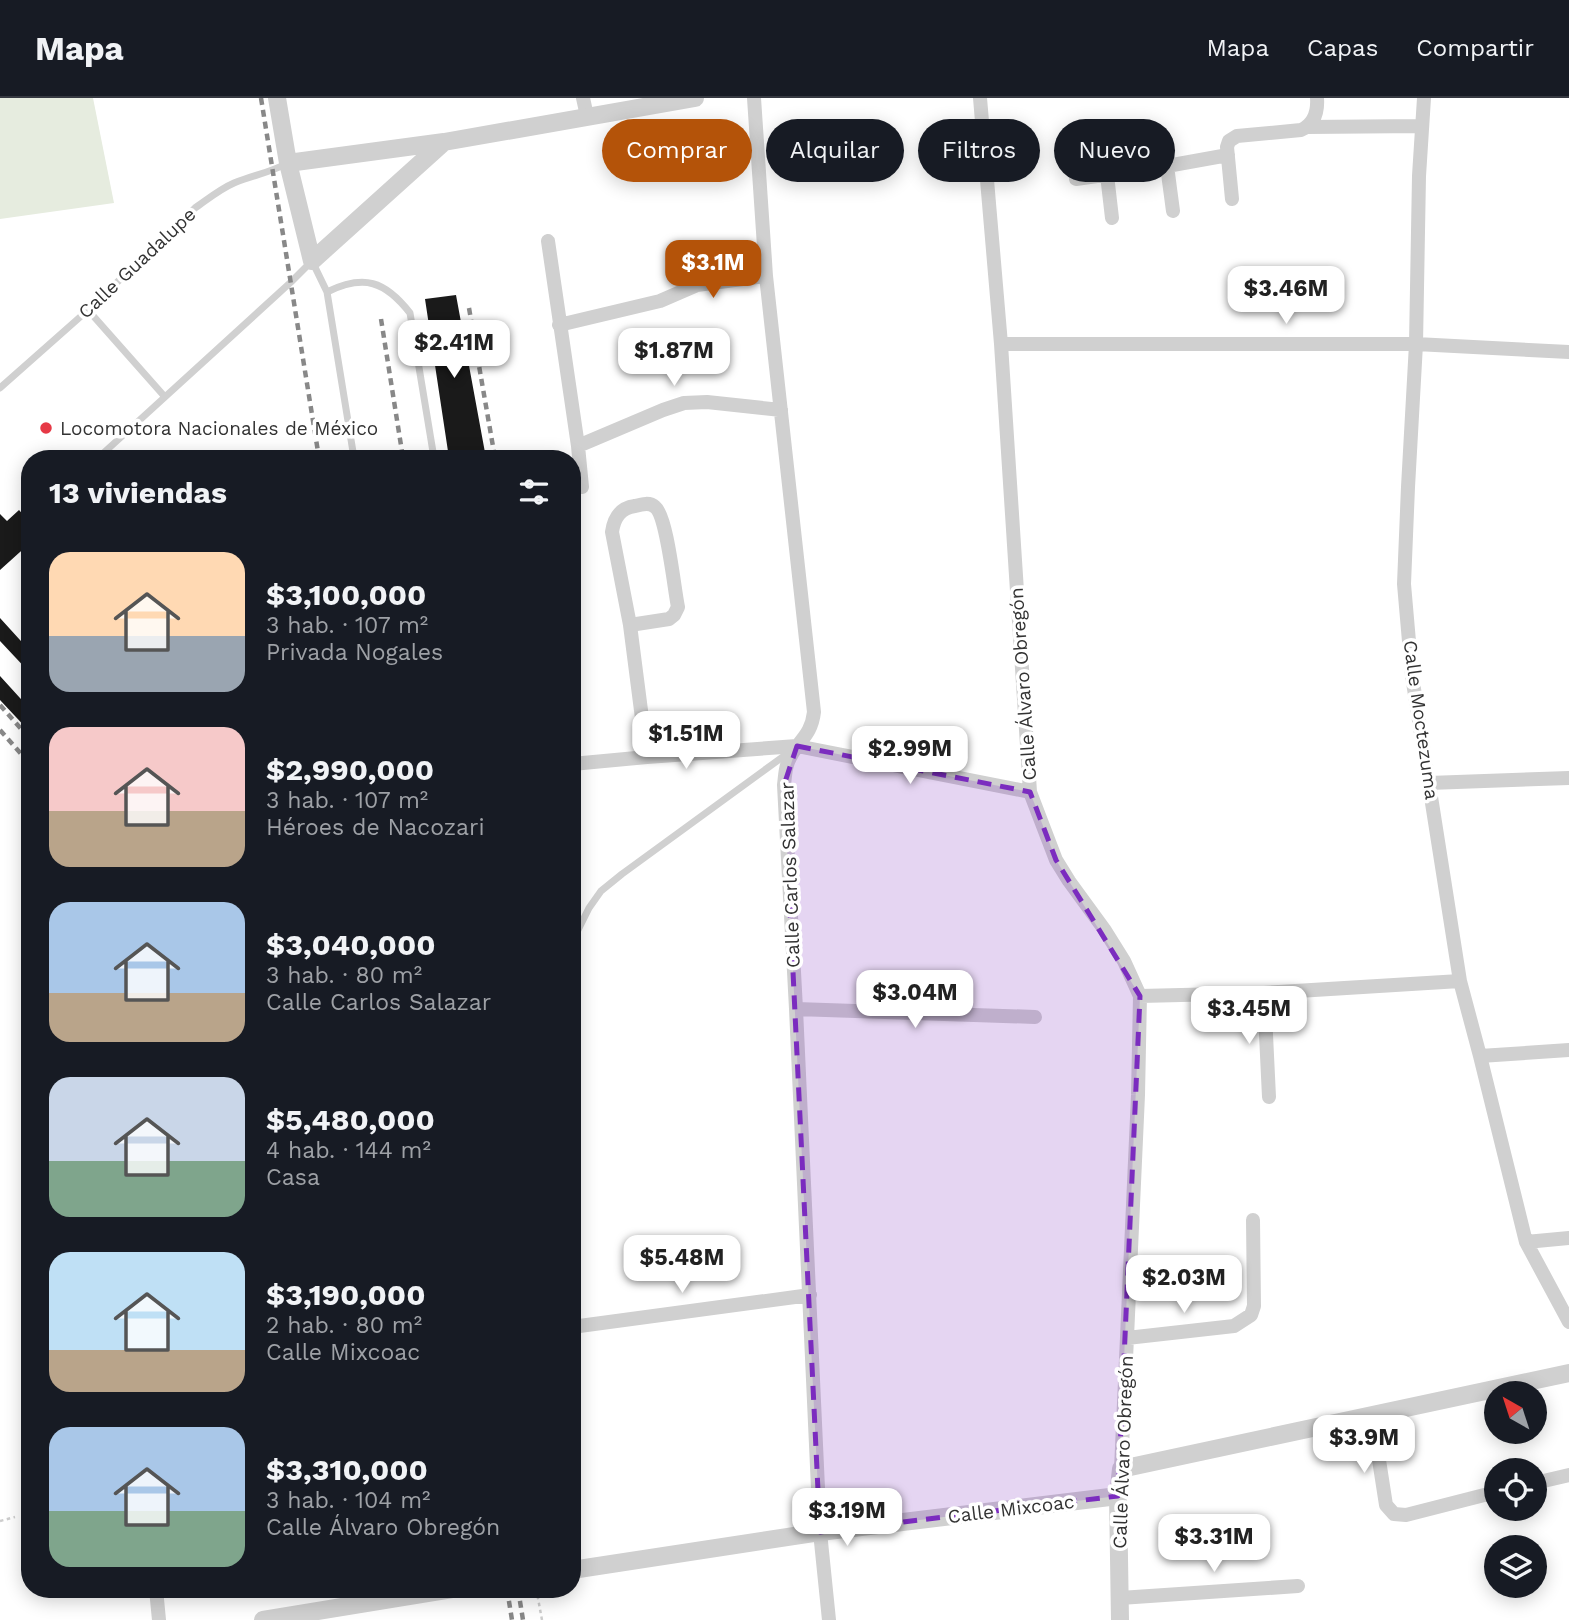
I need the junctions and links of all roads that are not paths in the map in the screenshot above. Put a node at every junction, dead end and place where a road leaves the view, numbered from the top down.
1 (278, 98) edge
2 (695, 98) edge
3 (754, 98) edge
4 (980, 98) edge
5 (1317, 98) edge
6 (1424, 98) edge
7 (585, 107) edge
8 (1422, 126) junction
9 (1307, 127) junction
10 (444, 142) junction
11 (1227, 151) junction
12 (288, 163) junction
13 (1175, 164) edge
14 (1108, 182) edge
15 (1169, 182) edge
16 (1232, 199) dead end
17 (1172, 211) dead end
18 (1112, 218) dead end
19 (548, 241) dead end
20 (312, 261) junction
21 (766, 276) junction
22 (327, 292) junction
23 (88, 310) junction
24 (559, 325) junction
25 (1001, 344) junction
26 (1416, 344) junction
27 (1569, 352) edge
28 (0, 388) edge
29 (165, 397) junction
30 (781, 410) junction
31 (578, 446) junction
32 (107, 450) edge
33 (353, 450) edge
34 (433, 450) edge
35 (578, 450) edge
36 (581, 477) edge
37 (582, 487) dead end
38 (630, 625) junction
39 (797, 746) junction
40 (647, 757) junction
41 (581, 763) edge
42 (1569, 778) edge
43 (1429, 783) junction
44 (1030, 792) junction
45 (581, 924) edge
46 (1460, 981) junction
47 (1264, 993) junction
48 (1140, 996) junction
49 (796, 1009) junction
50 (1035, 1017) dead end
51 (1569, 1050) edge
52 (1480, 1056) junction
53 (1269, 1097) dead end
54 (1253, 1220) dead end
55 (1569, 1238) edge
56 (1526, 1242) junction
57 (810, 1294) junction
58 (1569, 1322) edge
59 (581, 1327) edge
60 (1127, 1338) junction
61 (1569, 1373) edge
62 (1372, 1415) junction
63 (1121, 1469) junction
64 (1569, 1475) edge
65 (1547, 1480) edge
66 (1484, 1495) edge
67 (1118, 1496) junction
68 (820, 1532) junction
69 (581, 1569) edge
70 (1298, 1586) dead end
71 (157, 1598) edge
72 (397, 1598) edge
73 (1119, 1598) junction
74 (159, 1620) edge
75 (263, 1620) edge
76 (830, 1620) edge
77 (1120, 1620) edge

1 - 12 street
2 - 7 street
3 - 21 street, Calle Carlos Salazar
4 - 25 street, Calle Álvaro Obregón
5 - 9 street
6 - 8 street, Calle Moctezuma
7 - 10 street
8 - 9 street
8 - 26 street, Calle Moctezuma
9 - 11 street
10 - 12 street
10 - 20 street
11 - 13 street
11 - 16 street
12 - 20 street
12 - 23 lane, Calle Guadalupe
14 - 18 street
15 - 17 street
19 - 24 street
20 - 22 lane
20 - 29 lane
21 - 24 street
21 - 30 street, Calle Carlos Salazar
22 - 33 lane
22 - 34 lane
23 - 28 lane, Calle Guadalupe
23 - 29 lane
24 - 31 street
25 - 26 street
25 - 44 street, Calle Álvaro Obregón
26 - 27 street
26 - 43 street, Calle Moctezuma
29 - 32 lane
30 - 31 street
30 - 39 street, Calle Carlos Salazar
31 - 35 street
36 - 37 street
38 - 38 street
38 - 40 street
39 - 40 street
39 - 44 street
39 - 45 lane
39 - 49 street, Calle Carlos Salazar
40 - 41 street
42 - 43 street
43 - 46 street, Calle Moctezuma
44 - 48 street, Calle Álvaro Obregón
46 - 47 street
46 - 52 street, Calle Moctezuma
47 - 48 street
47 - 53 street
48 - 60 street, Calle Álvaro Obregón
49 - 50 street
49 - 57 street, Calle Carlos Salazar
51 - 52 street
52 - 56 street, Calle Moctezuma
54 - 60 street
55 - 56 street
56 - 58 street, Calle Moctezuma
57 - 59 street
57 - 68 street, Calle Carlos Salazar
60 - 63 street, Calle Álvaro Obregón
61 - 62 street
62 - 63 street
62 - 66 street
63 - 67 street, Calle Álvaro Obregón
64 - 65 street
67 - 68 street, Calle Mixcoac
67 - 73 street, Calle Álvaro Obregón
68 - 69 street, Calle Mixcoac
68 - 76 street, Calle Carlos Salazar
70 - 73 street
71 - 74 street
72 - 75 street
73 - 77 street, Calle Álvaro Obregón

